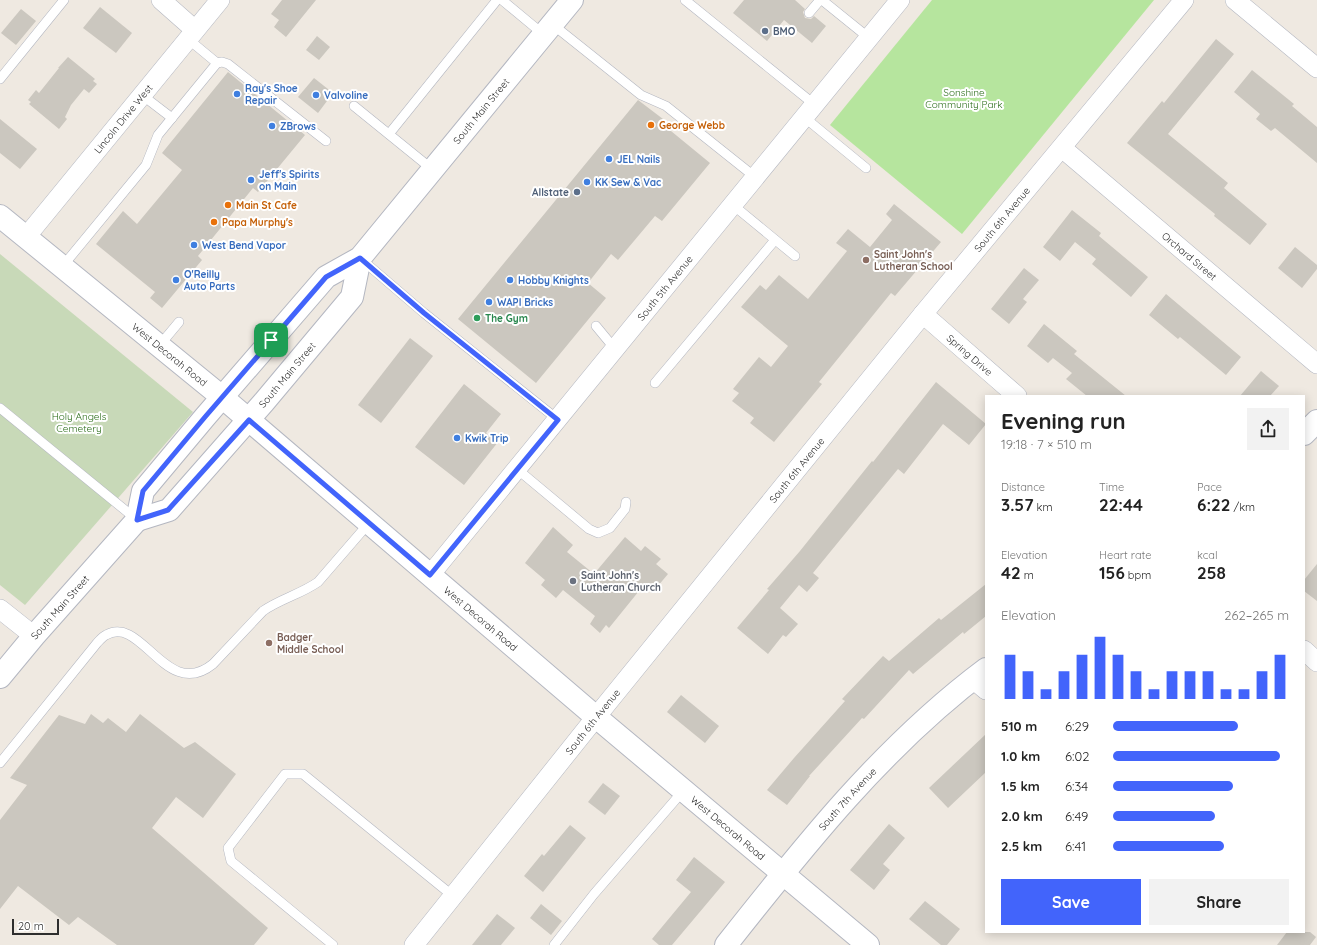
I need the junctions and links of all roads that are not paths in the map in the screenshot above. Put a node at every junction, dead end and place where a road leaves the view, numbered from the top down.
1 (64, 0) edge
2 (161, 0) edge
3 (220, 0) edge
4 (497, 0) edge
5 (502, 0) edge
6 (572, 0) edge
7 (685, 0) edge
8 (821, 0) edge
9 (900, 0) edge
10 (1184, 0) edge
11 (1235, 0) edge
12 (810, 13) dead end
13 (548, 29) junction
14 (192, 34) junction
15 (869, 38) junction
16 (217, 63) junction
17 (1317, 68) edge
18 (0, 79) edge
19 (142, 95) junction
20 (354, 106) dead end
21 (809, 111) junction
22 (172, 118) junction
23 (389, 134) junction
24 (326, 141) dead end
25 (1062, 148) junction
26 (866, 168) dead end
27 (433, 170) junction
28 (755, 178) junction
29 (732, 205) junction
30 (0, 216) edge
31 (26, 237) junction
32 (775, 240) junction
33 (794, 256) dead end
34 (360, 258) junction
35 (62, 267) junction
36 (923, 314) junction
37 (179, 322) dead end
38 (596, 326) dead end
39 (159, 346) junction
40 (615, 349) junction
41 (1317, 364) edge
42 (655, 383) dead end
43 (1016, 395) edge
44 (222, 397) junction
45 (0, 408) edge
46 (249, 420) junction
47 (558, 420) junction
48 (1317, 421) edge
49 (1305, 433) edge
50 (517, 469) junction
51 (626, 502) dead end
52 (137, 520) junction
53 (369, 523) junction
54 (430, 575) junction
55 (0, 609) edge
56 (34, 636) junction
57 (1305, 651) edge
58 (1317, 662) edge
59 (0, 677) edge
60 (982, 679) edge
61 (596, 717) junction
62 (0, 763) edge
63 (683, 791) junction
64 (782, 874) junction
65 (453, 896) junction
66 (333, 945) edge
67 (414, 945) edge
68 (554, 945) edge
69 (726, 945) edge
70 (868, 945) edge

1 - 18 lane
2 - 14 street
3 - 14 street, Lincoln Drive West
4 - 23 lane
5 - 13 lane
6 - 13 street, South Main Street
7 - 21 lane
8 - 12 lane
8 - 15 lane
9 - 15 street, South 5th Avenue
10 - 25 street, South 6th Avenue
11 - 17 street
13 - 27 street, South Main Street
13 - 28 lane
14 - 16 lane
14 - 19 street, Lincoln Drive West
15 - 21 street, South 5th Avenue
16 - 22 lane
16 - 24 lane
19 - 22 lane
19 - 31 street, Lincoln Drive West
20 - 23 lane
21 - 26 lane
21 - 28 street, South 5th Avenue
22 - 35 lane
23 - 27 lane
25 - 36 street, South 6th Avenue
25 - 41 street, Orchard Street
27 - 34 street, South Main Street
28 - 29 street, South 5th Avenue
29 - 32 lane
29 - 40 street, South 5th Avenue
30 - 31 street, West Decorah Road
31 - 35 street, West Decorah Road
32 - 33 lane
32 - 42 lane
34 - 44 street, South Main Street
34 - 46 street, South Main Street
34 - 47 lane
35 - 39 street, West Decorah Road
36 - 43 street, Spring Drive
36 - 61 street, South 6th Avenue
37 - 39 lane
38 - 40 lane
39 - 44 street, West Decorah Road
40 - 47 street, South 5th Avenue
44 - 46 street, West Decorah Road
44 - 52 street, South Main Street
45 - 52 lane
46 - 52 street, South Main Street
46 - 53 street, West Decorah Road
47 - 50 street, South 5th Avenue
48 - 49 street
50 - 51 lane
50 - 54 street, South 5th Avenue
52 - 56 street, South Main Street
53 - 54 street, West Decorah Road
53 - 62 lane
54 - 61 street, West Decorah Road
55 - 56 street
56 - 59 street, South Main Street
57 - 58 street
60 - 64 street, South 7th Avenue
61 - 63 street, West Decorah Road
61 - 65 street, South 6th Avenue
63 - 64 street, West Decorah Road
63 - 68 lane
64 - 69 street, South 7th Avenue
64 - 70 street, West Decorah Road
65 - 66 lane
65 - 67 street, South 6th Avenue

